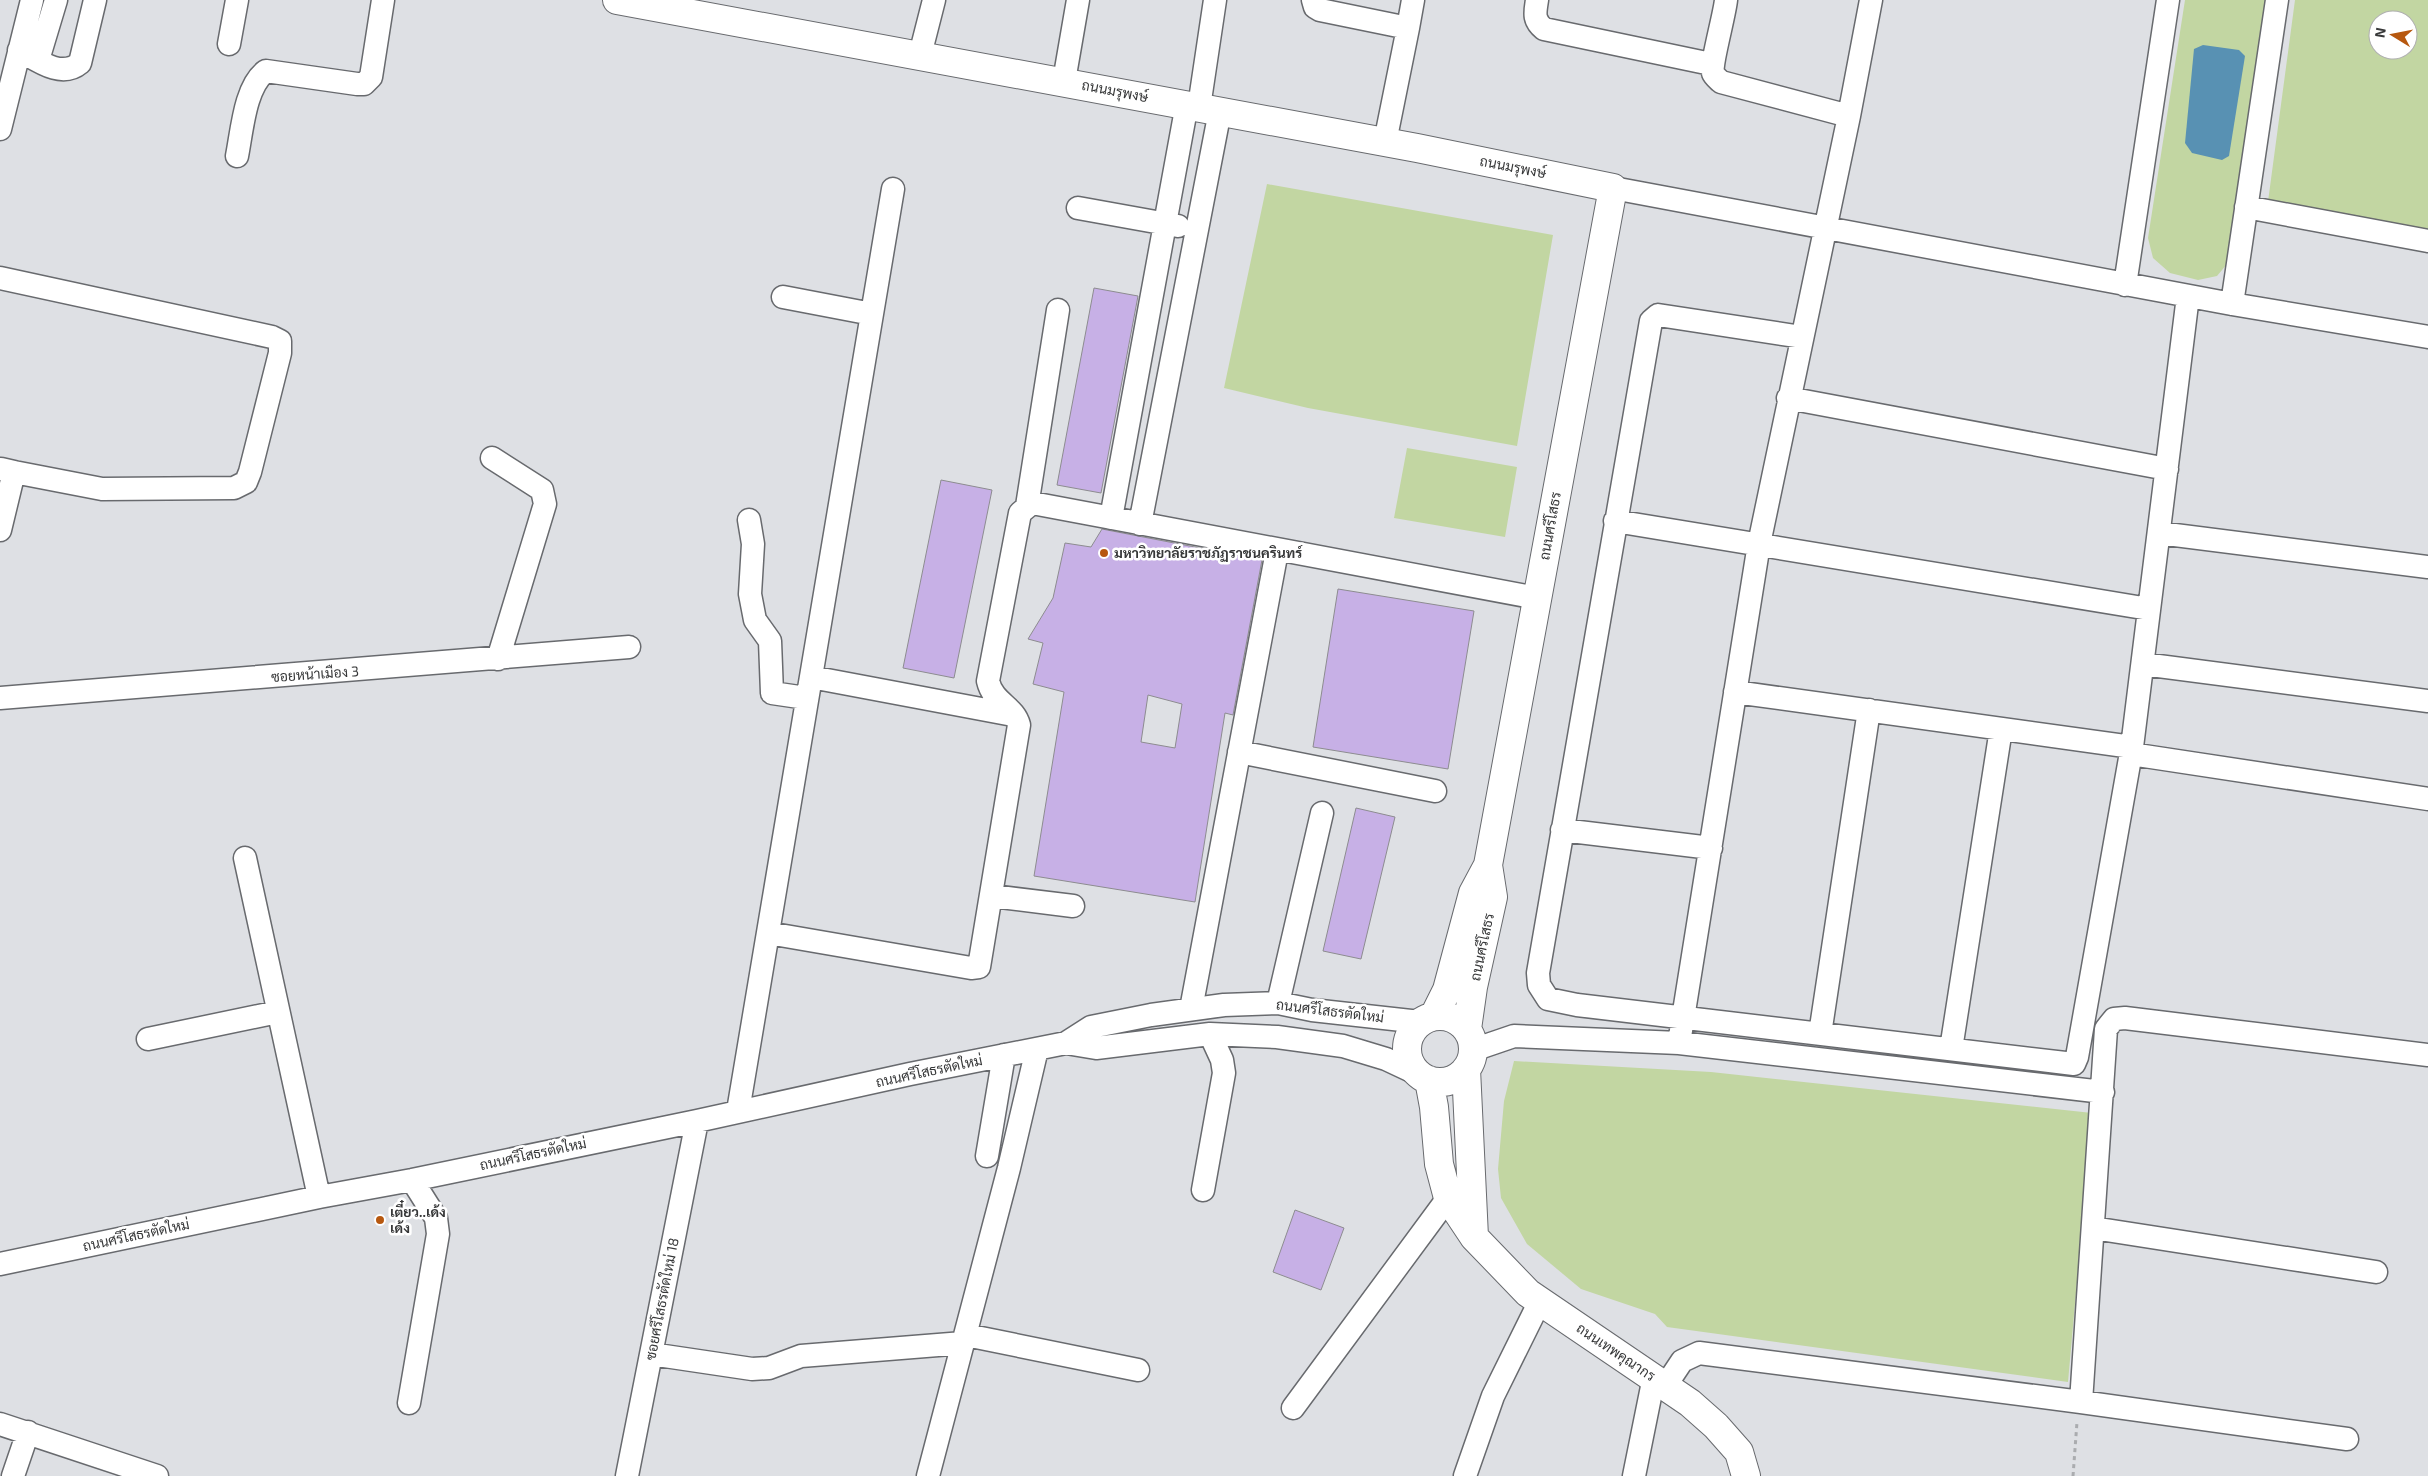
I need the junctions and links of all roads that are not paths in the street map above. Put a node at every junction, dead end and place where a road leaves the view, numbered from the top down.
1 (32, 0) edge
2 (56, 0) edge
3 (94, 0) edge
4 (237, 0) edge
5 (383, 0) edge
6 (617, 0) edge
7 (934, 0) edge
8 (1078, 0) edge
9 (1215, 0) edge
10 (1313, 0) edge
11 (1413, 0) edge
12 (1537, 0) edge
13 (1726, 0) edge
14 (1871, 0) edge
15 (2168, 0) edge
16 (2278, 0) edge
17 (1408, 28) junction
18 (229, 44) dead end
19 (29, 55) junction
20 (920, 55) junction
21 (1711, 64) junction
22 (1064, 81) junction
23 (1202, 108) junction
24 (1848, 116) junction
25 (0, 129) edge
26 (1385, 142) junction
27 (236, 156) dead end
28 (1613, 188) junction
29 (893, 189) dead end
30 (2246, 207) junction
31 (1078, 208) dead end
32 (1165, 224) junction
33 (1824, 228) junction
34 (1197, 230) junction
35 (2428, 241) edge
36 (0, 278) edge
37 (2125, 285) junction
38 (2188, 296) junction
39 (783, 297) dead end
40 (2232, 304) junction
41 (1058, 310) dead end
42 (872, 314) junction
43 (1802, 337) junction
44 (2428, 338) edge
45 (1788, 398) junction
46 (492, 458) dead end
47 (2167, 469) junction
48 (7, 470) edge
49 (1027, 506) junction
50 (1111, 518) junction
51 (750, 520) dead end
52 (1615, 521) junction
53 (1140, 524) junction
54 (0, 530) edge
55 (2159, 533) junction
56 (1760, 544) junction
57 (1277, 551) junction
58 (2428, 566) edge
59 (1537, 598) junction
60 (2149, 609) junction
61 (629, 648) dead end
62 (498, 659) junction
63 (2142, 664) junction
64 (809, 688) junction
65 (1735, 692) junction
66 (0, 698) edge
67 (2428, 701) edge
68 (1869, 710) junction
69 (1017, 716) junction
70 (2001, 729) junction
71 (2132, 751) junction
72 (1239, 752) junction
73 (1435, 791) dead end
74 (2428, 799) edge
75 (1322, 813) dead end
76 (1562, 830) junction
77 (1710, 848) junction
78 (245, 858) dead end
79 (1488, 865) junction
80 (992, 896) junction
81 (1074, 906) dead end
82 (768, 933) junction
83 (1278, 1003) junction
84 (1192, 1009) junction
85 (278, 1012) junction
86 (1683, 1017) junction
87 (1427, 1019) junction
88 (1210, 1034) junction
89 (1820, 1034) junction
90 (148, 1039) dead end
91 (1066, 1043) junction
92 (1679, 1043) junction
93 (1037, 1049) junction
94 (1469, 1049) junction
95 (1951, 1049) junction
96 (1004, 1055) junction
97 (2428, 1055) edge
98 (1425, 1077) junction
99 (2103, 1092) junction
100 (738, 1111) junction
101 (697, 1121) junction
102 (987, 1156) dead end
103 (412, 1180) junction
104 (1203, 1190) dead end
105 (318, 1197) junction
106 (1448, 1198) junction
107 (2093, 1228) junction
108 (1474, 1238) junction
109 (0, 1264) edge
110 (2376, 1272) dead end
111 (1540, 1301) junction
112 (964, 1339) junction
113 (651, 1354) junction
114 (1138, 1370) dead end
115 (1660, 1381) junction
116 (2080, 1402) junction
117 (409, 1403) dead end
118 (1293, 1408) dead end
119 (0, 1424) edge
120 (28, 1432) junction
121 (2347, 1439) dead end
122 (13, 1476) edge
123 (157, 1476) edge
124 (627, 1476) edge
125 (928, 1476) edge
126 (1465, 1476) edge
127 (1634, 1476) edge
128 (1746, 1476) edge

1 - 19 street
2 - 19 street
3 - 19 street
4 - 18 street
5 - 27 street
6 - 20 main road, ถนนมรุพงษ์
7 - 20 street
8 - 22 street
9 - 23 street
10 - 17 street
11 - 17 street
12 - 21 street
13 - 21 street
14 - 24 street
15 - 37 street
16 - 30 street
17 - 26 street
19 - 25 street
20 - 22 main road, ถนนมรุพงษ์
21 - 24 street
22 - 23 main road, ถนนมรุพงษ์
23 - 26 main road, ถนนมรุพงษ์
23 - 32 street
23 - 34 street
24 - 33 street
26 - 28 main road, ถนนมรุพงษ์
28 - 33 street
28 - 59 main road, ถนนศรีโสธร
29 - 42 street
30 - 35 street
30 - 40 street
31 - 32 street
32 - 34 street
32 - 50 street
33 - 37 street
33 - 43 street
34 - 53 street
36 - 48 street
37 - 38 street
38 - 40 street
38 - 47 street
39 - 42 street
40 - 44 street
41 - 49 street
42 - 64 street
43 - 45 street
43 - 52 street
45 - 47 street
45 - 56 street
46 - 62 street
47 - 55 street
48 - 54 street
49 - 50 street
49 - 69 street
50 - 53 street
51 - 64 street
52 - 56 street
52 - 76 street
53 - 57 street
55 - 58 street
55 - 60 street
56 - 60 street
56 - 65 street
57 - 59 street
57 - 72 street
59 - 79 main road, ถนนศรีโสธร
60 - 63 street
61 - 62 street, ซอยหน้าเมือง 3
62 - 66 street, ซอยหน้าเมือง 3
63 - 67 street
63 - 71 street
64 - 69 street
64 - 82 street
65 - 68 street
65 - 77 street
68 - 70 street
68 - 89 street
69 - 80 street
70 - 71 street
70 - 95 street
71 - 74 street
71 - 95 street
72 - 73 street
72 - 84 street
75 - 83 street
76 - 77 street
76 - 86 street
77 - 86 street
78 - 85 street
79 - 87 main road, ถนนศรีโสธร
79 - 94 main road, ถนนศรีโสธร
80 - 81 street
80 - 82 street
82 - 100 street
83 - 84 street, ถนนศรีโสธรตัดใหม่
83 - 87 street, ถนนศรีโสธรตัดใหม่
84 - 91 street, ถนนศรีโสธรตัดใหม่
85 - 90 street
85 - 105 street
86 - 89 street
86 - 92 street
87 - 94 main road
87 - 98 main road
88 - 91 street, ถนนศรีโสธรตัดใหม่
88 - 98 street, ถนนศรีโสธรตัดใหม่
88 - 104 street
89 - 95 street
91 - 93 street, ถนนศรีโสธรตัดใหม่
92 - 94 street
92 - 99 street
93 - 96 street, ถนนศรีโสธรตัดใหม่
93 - 112 street
94 - 98 main road
94 - 108 main road
96 - 100 street, ถนนศรีโสธรตัดใหม่
96 - 102 street
97 - 99 street
98 - 106 main road, ถนนเทพคุณากร
99 - 107 street
100 - 101 street, ถนนศรีโสธรตัดใหม่
101 - 103 street, ถนนศรีโสธรตัดใหม่
101 - 113 street, ซอยศรีโสธรตัดใหม่ 18
103 - 105 street, ถนนศรีโสธรตัดใหม่
103 - 117 street
105 - 109 street, ถนนศรีโสธรตัดใหม่
106 - 108 main road, ถนนเทพคุณากร
106 - 118 street
107 - 110 street
107 - 116 street
108 - 111 main road, ถนนเทพคุณากร
111 - 115 main road, ถนนเทพคุณากร
111 - 126 street
112 - 113 street
112 - 114 street
112 - 125 street
113 - 124 street, ซอยศรีโสธรตัดใหม่ 18
115 - 116 street
115 - 127 street
115 - 128 main road, ถนนเทพคุณากร
116 - 121 street
119 - 120 street
120 - 122 street
120 - 123 street

